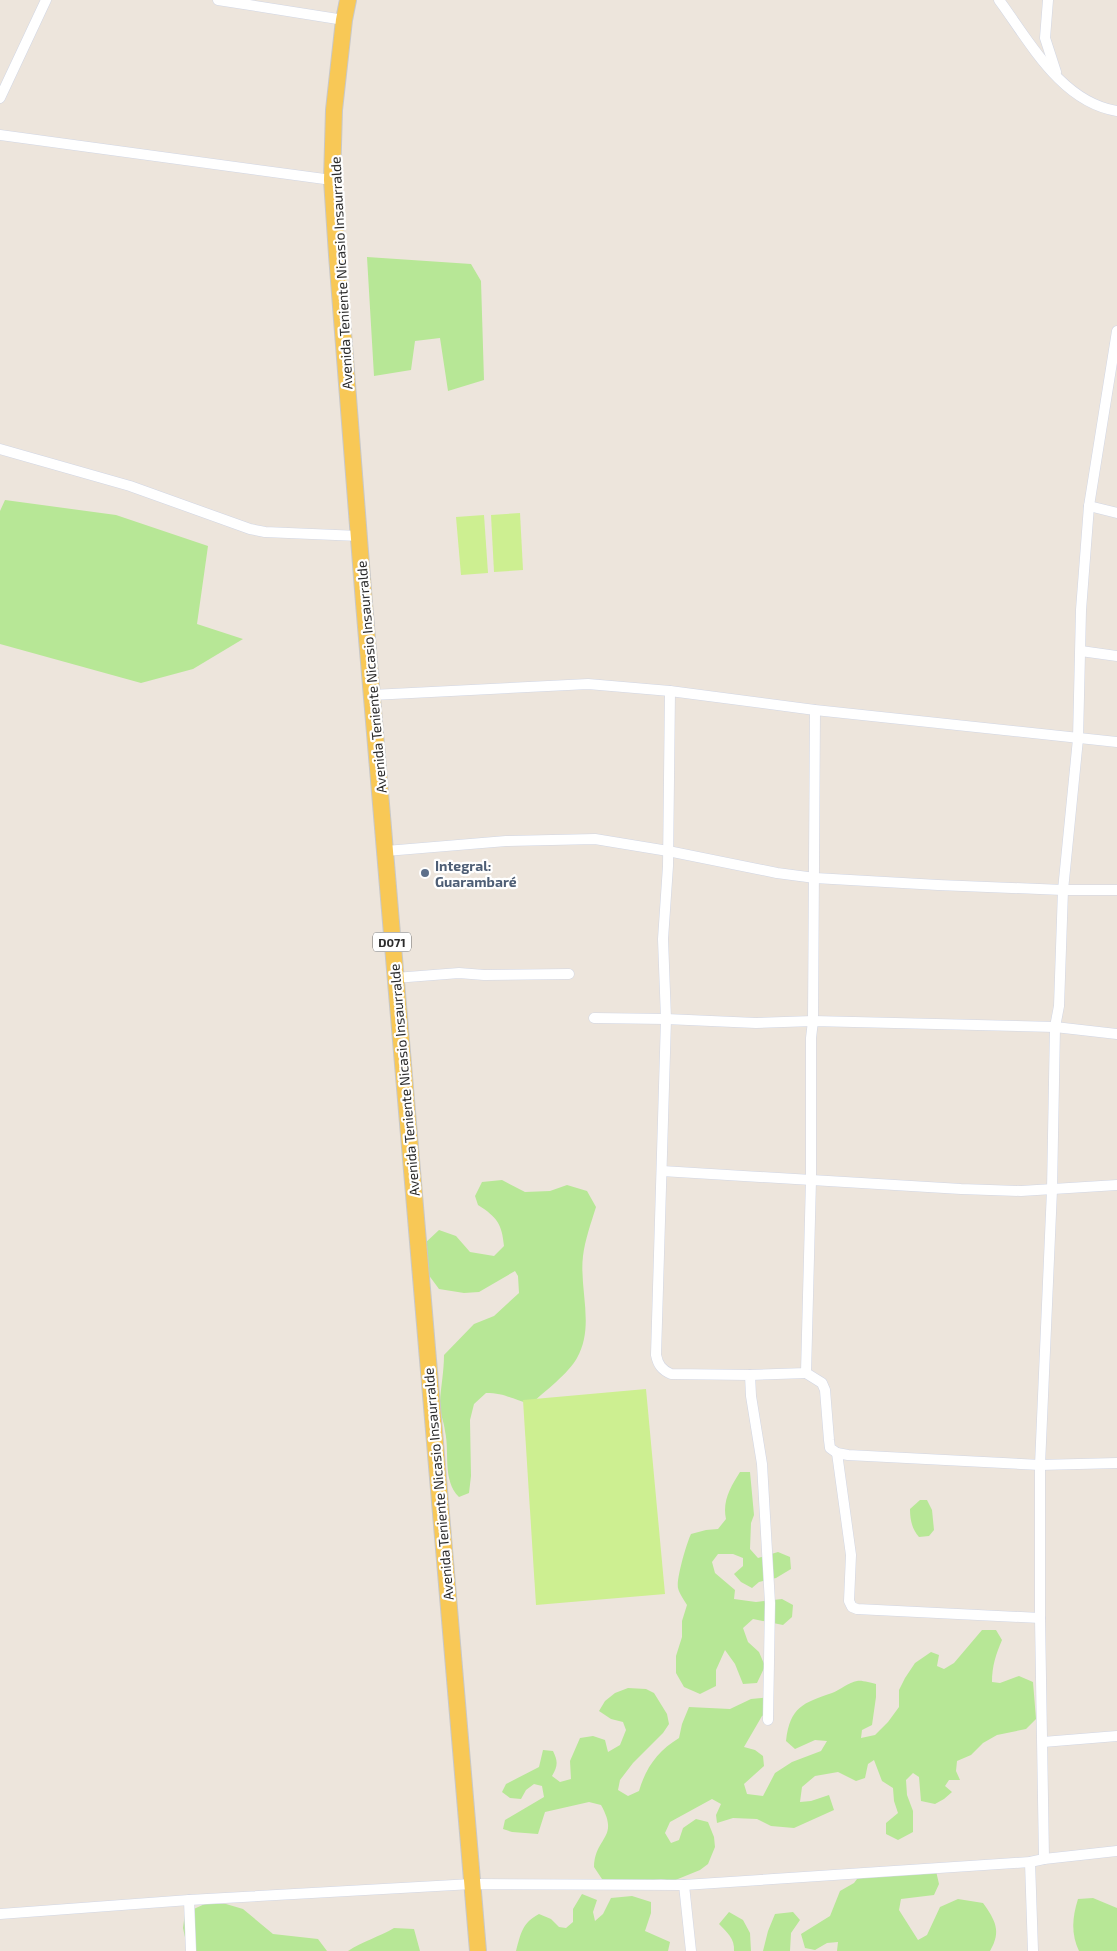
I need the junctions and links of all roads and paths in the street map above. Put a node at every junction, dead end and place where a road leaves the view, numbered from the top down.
1 (46, 0) edge
2 (218, 0) edge
3 (348, 0) edge
4 (999, 0) edge
5 (1048, 0) edge
6 (344, 20) junction
7 (1057, 76) junction
8 (0, 98) edge
9 (1117, 111) edge
10 (0, 135) edge
11 (332, 180) junction
12 (1117, 331) edge
13 (0, 449) edge
14 (1089, 506) junction
15 (1117, 513) edge
16 (359, 536) junction
17 (1081, 651) junction
18 (1117, 656) edge
19 (670, 691) junction
20 (372, 696) junction
21 (815, 710) junction
22 (1078, 738) junction
23 (1117, 742) edge
24 (668, 851) junction
25 (386, 852) junction
26 (815, 878) junction
27 (1063, 890) junction
28 (1117, 890) edge
29 (569, 974) dead end
30 (395, 978) junction
31 (594, 1018) dead end
32 (666, 1019) junction
33 (813, 1021) junction
34 (1055, 1026) junction
35 (1117, 1034) edge
36 (662, 1171) junction
37 (811, 1180) junction
38 (1117, 1185) edge
39 (1052, 1190) junction
40 (806, 1373) junction
41 (750, 1375) junction
42 (837, 1453) junction
43 (1117, 1463) edge
44 (1040, 1465) junction
45 (1040, 1618) junction
46 (768, 1720) dead end
47 (1117, 1736) edge
48 (1043, 1742) junction
49 (1117, 1851) edge
50 (1044, 1859) junction
51 (1030, 1862) junction
52 (472, 1884) junction
53 (684, 1885) junction
54 (189, 1900) junction
55 (0, 1914) edge
56 (191, 1951) edge
57 (478, 1951) edge
58 (691, 1951) edge
59 (1033, 1951) edge

1 - 8 street
2 - 6 street
3 - 6 main road, Avenida Teniente Nicasio Insaurralde / D071
4 - 7 street
5 - 7 street
6 - 11 main road, Avenida Teniente Nicasio Insaurralde / D071
7 - 9 street
10 - 11 street
11 - 16 main road, Avenida Teniente Nicasio Insaurralde / D071
12 - 14 street
13 - 16 street
14 - 15 street
14 - 17 street
16 - 20 main road, Avenida Teniente Nicasio Insaurralde / D071
17 - 18 street
17 - 22 street
19 - 20 street
19 - 21 street
19 - 24 street
20 - 25 main road, Avenida Teniente Nicasio Insaurralde / D071
21 - 22 street
21 - 26 street
22 - 23 street
22 - 27 street
24 - 25 street
24 - 26 street
24 - 32 street
25 - 30 main road, Avenida Teniente Nicasio Insaurralde / D071
26 - 27 street
26 - 33 street
27 - 28 street
27 - 34 street
29 - 30 street
30 - 52 main road, Avenida Teniente Nicasio Insaurralde / D071
31 - 32 street
32 - 33 street
32 - 36 street
33 - 34 street
33 - 37 street
34 - 35 street
34 - 39 street
36 - 37 street
36 - 41 street
37 - 39 street
37 - 40 street
38 - 39 street
39 - 44 street
40 - 41 street
40 - 42 street
41 - 46 street
42 - 44 street
42 - 45 street
43 - 44 street
44 - 45 street
45 - 48 street
47 - 48 street
48 - 50 street
49 - 50 street
50 - 51 street
51 - 53 street
51 - 59 street
52 - 53 street
52 - 54 street
52 - 57 main road, Avenida Teniente Nicasio Insaurralde / D071
53 - 58 street
54 - 55 street
54 - 56 street

